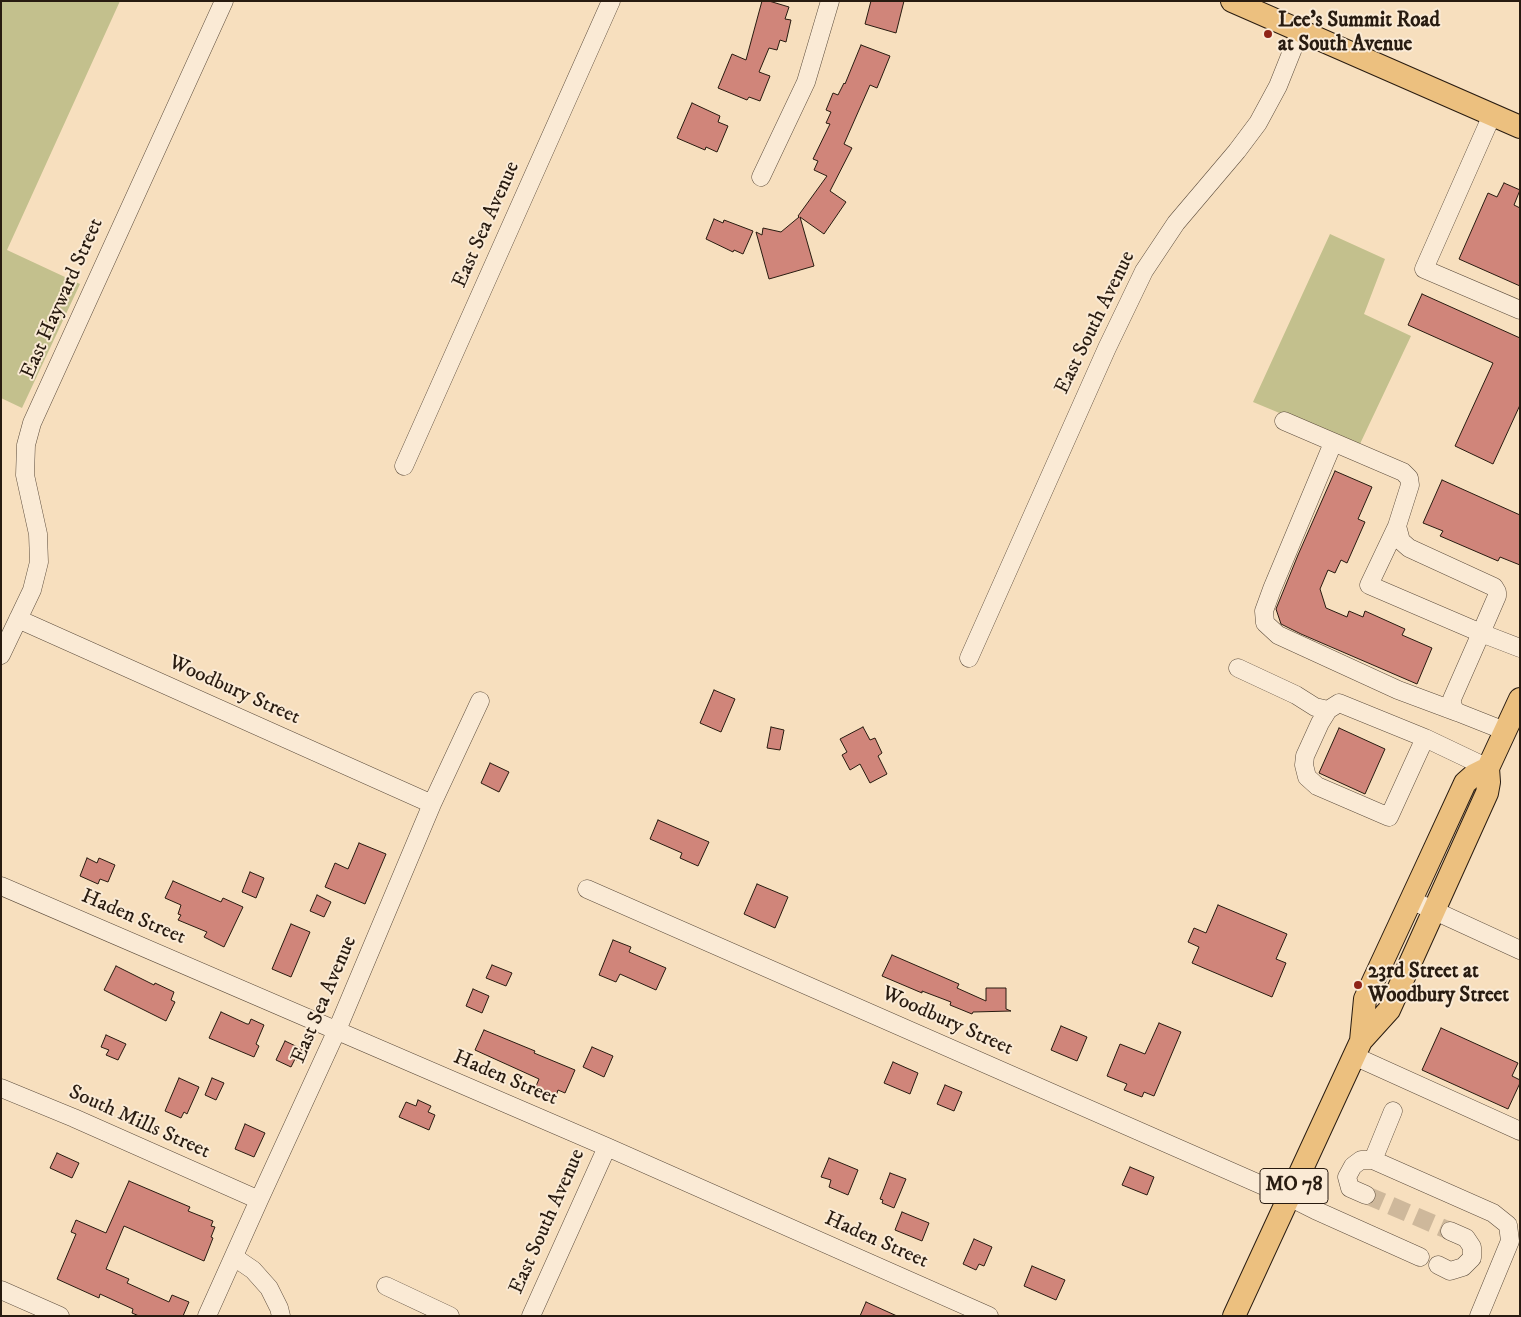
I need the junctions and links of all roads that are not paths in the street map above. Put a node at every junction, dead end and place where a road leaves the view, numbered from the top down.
1 (224, 1) edge
2 (611, 1) edge
3 (830, 1) edge
4 (1232, 1) edge
5 (1300, 31) junction
6 (1492, 115) junction
7 (1520, 127) edge
8 (761, 177) dead end
9 (1520, 310) edge
10 (1284, 421) dead end
11 (1333, 443) junction
12 (404, 466) dead end
13 (1396, 526) junction
14 (18, 619) junction
15 (1482, 633) junction
16 (1520, 648) edge
17 (1, 655) edge
18 (969, 658) dead end
19 (1238, 668) dead end
20 (1520, 699) edge
21 (480, 701) dead end
22 (1328, 710) junction
23 (1457, 712) junction
24 (1505, 731) junction
25 (1425, 738) junction
26 (1488, 768) junction
27 (432, 804) junction
28 (1, 886) edge
29 (588, 889) dead end
30 (1411, 900) junction
31 (1434, 910) junction
32 (1520, 950) edge
33 (337, 1030) junction
34 (1357, 1049) junction
35 (1, 1088) edge
36 (1393, 1111) dead end
37 (1520, 1130) edge
38 (607, 1147) junction
39 (1373, 1160) junction
40 (1366, 1195) tunnel mouth
41 (1289, 1197) junction
42 (259, 1200) junction
43 (1450, 1231) tunnel mouth
44 (234, 1257) junction
45 (1420, 1257) dead end
46 (1438, 1265) dead end
47 (386, 1286) dead end
48 (1, 1290) edge
49 (60, 1316) edge
50 (207, 1316) edge
51 (281, 1316) edge
52 (450, 1316) edge
53 (530, 1316) edge
54 (989, 1316) edge
55 (1234, 1316) edge
56 (1479, 1316) edge

1 - 14 street, East Hayward Street
2 - 12 street, East Sea Avenue
3 - 8 street
4 - 5 main road
5 - 6 main road
5 - 18 street, East South Avenue
6 - 7 main road
6 - 9 street
10 - 11 street
11 - 13 street
11 - 23 street
13 - 15 street
13 - 15 street
14 - 17 street, East Hayward Street
14 - 27 street, Woodbury Street
15 - 16 street
15 - 23 street
19 - 22 street
20 - 24 main road, MO 78
21 - 27 street, East Sea Avenue
22 - 25 street
22 - 25 street
23 - 24 street
24 - 26 main road, MO 78
25 - 26 street
26 - 30 main road, MO 78
26 - 31 main road, MO 78
27 - 33 street, East Sea Avenue
28 - 33 street, Haden Street
29 - 41 street, Woodbury Street
30 - 31 street
30 - 34 main road, MO 78
31 - 32 street
31 - 34 main road, MO 78
33 - 38 street, Haden Street
33 - 42 street, East Sea Avenue
34 - 37 street
34 - 41 main road, MO 78
35 - 42 street, South Mills Street
36 - 39 street
38 - 53 street, East South Avenue
38 - 54 street, Haden Street
39 - 40 street
39 - 56 street
41 - 45 street, Woodbury Street
41 - 55 main road, MO 78
42 - 44 street, East Sea Avenue
43 - 46 street
44 - 50 street, East Sea Avenue
44 - 51 street
47 - 52 street
48 - 49 street

